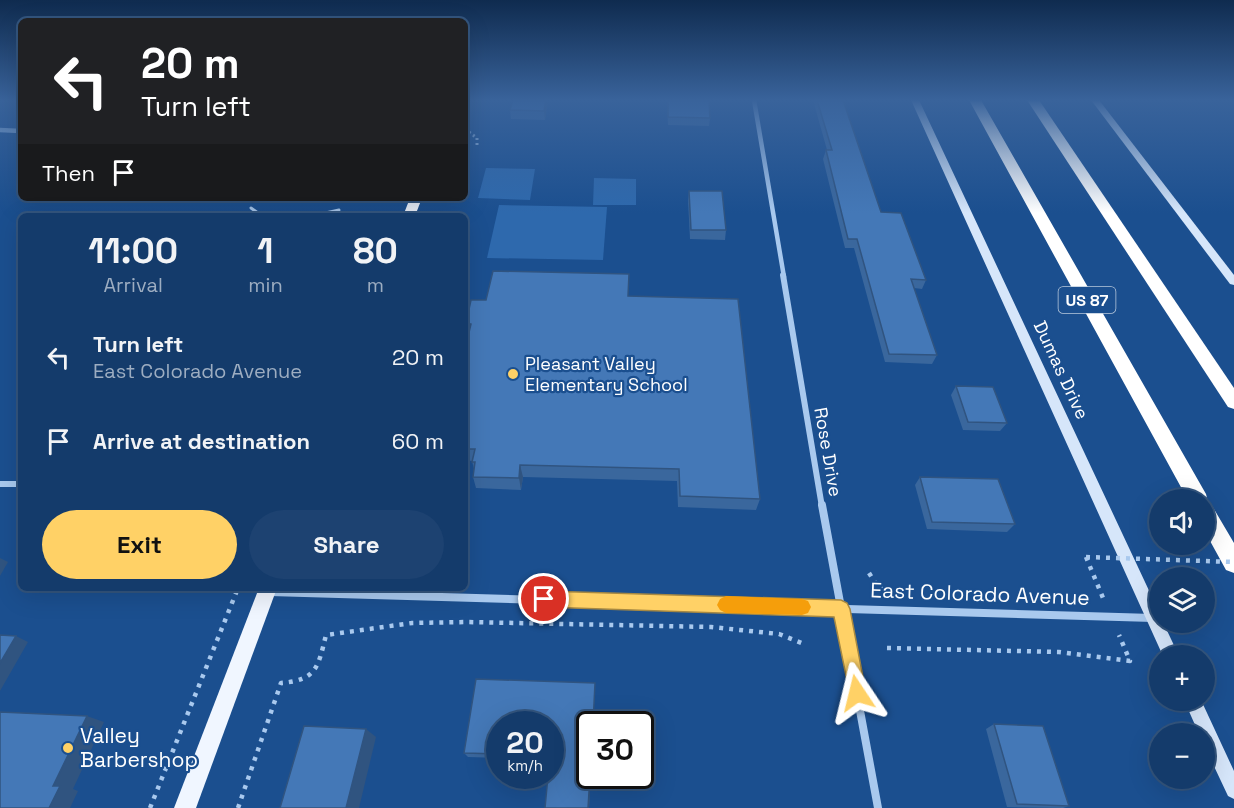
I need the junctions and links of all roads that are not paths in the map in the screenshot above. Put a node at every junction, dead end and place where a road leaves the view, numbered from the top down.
1 (760, 138) edge
2 (932, 138) edge
3 (996, 138) edge
4 (1058, 138) edge
5 (1124, 138) edge
6 (251, 208) dead end
7 (339, 210) dead end
8 (258, 213) edge
9 (326, 213) edge
10 (1234, 282) edge
11 (1234, 402) edge
12 (0, 484) edge
13 (18, 484) edge
14 (1193, 489) edge
15 (1215, 529) edge
16 (1234, 562) edge
17 (267, 591) edge
18 (297, 591) edge
19 (1149, 607) edge
20 (841, 609) junction
21 (1149, 618) edge
22 (1197, 711) edge
23 (1234, 790) edge
24 (185, 808) edge
25 (878, 808) edge

1 - 20 street, Rose Drive
2 - 19 main road, Dumas Drive
3 - 14 highway, US 87
4 - 11 highway
5 - 10 main road
6 - 8 lane
7 - 9 lane
12 - 13 street
15 - 16 highway
17 - 24 main road
18 - 20 street, East Colorado Avenue
20 - 21 street, East Colorado Avenue
20 - 25 street, Rose Drive
22 - 23 main road

